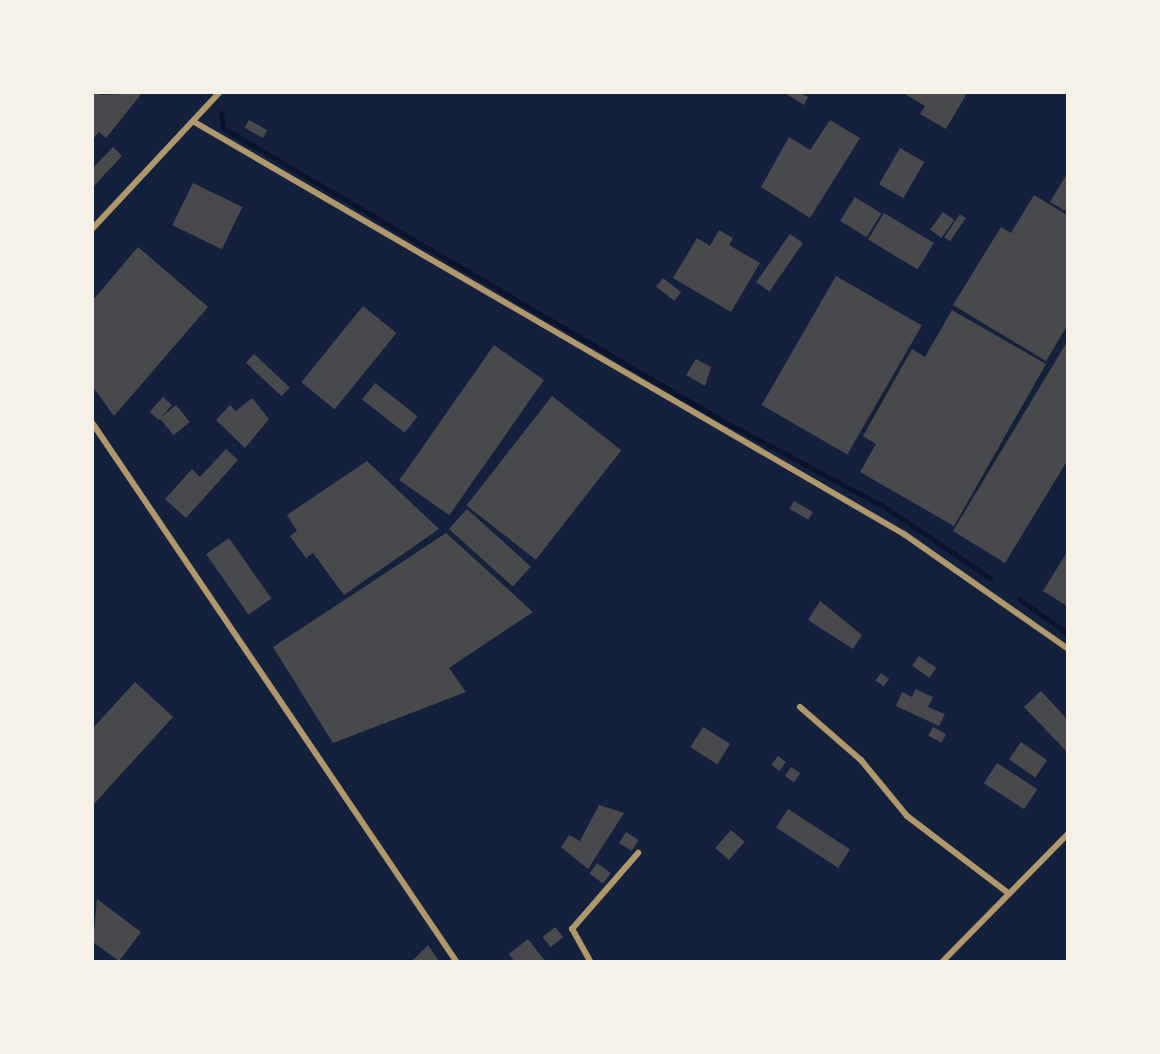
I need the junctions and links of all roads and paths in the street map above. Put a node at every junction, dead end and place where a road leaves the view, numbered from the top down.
1 (219, 93) edge
2 (196, 123) junction
3 (93, 228) edge
4 (93, 424) edge
5 (1067, 648) edge
6 (800, 706) dead end
7 (1067, 835) edge
8 (638, 853) dead end
9 (1008, 893) junction
10 (456, 961) edge
11 (590, 961) edge
12 (943, 961) edge

1 - 2 street
2 - 3 street
2 - 5 street
4 - 10 street
6 - 9 street
7 - 9 street
8 - 11 street
9 - 12 street

